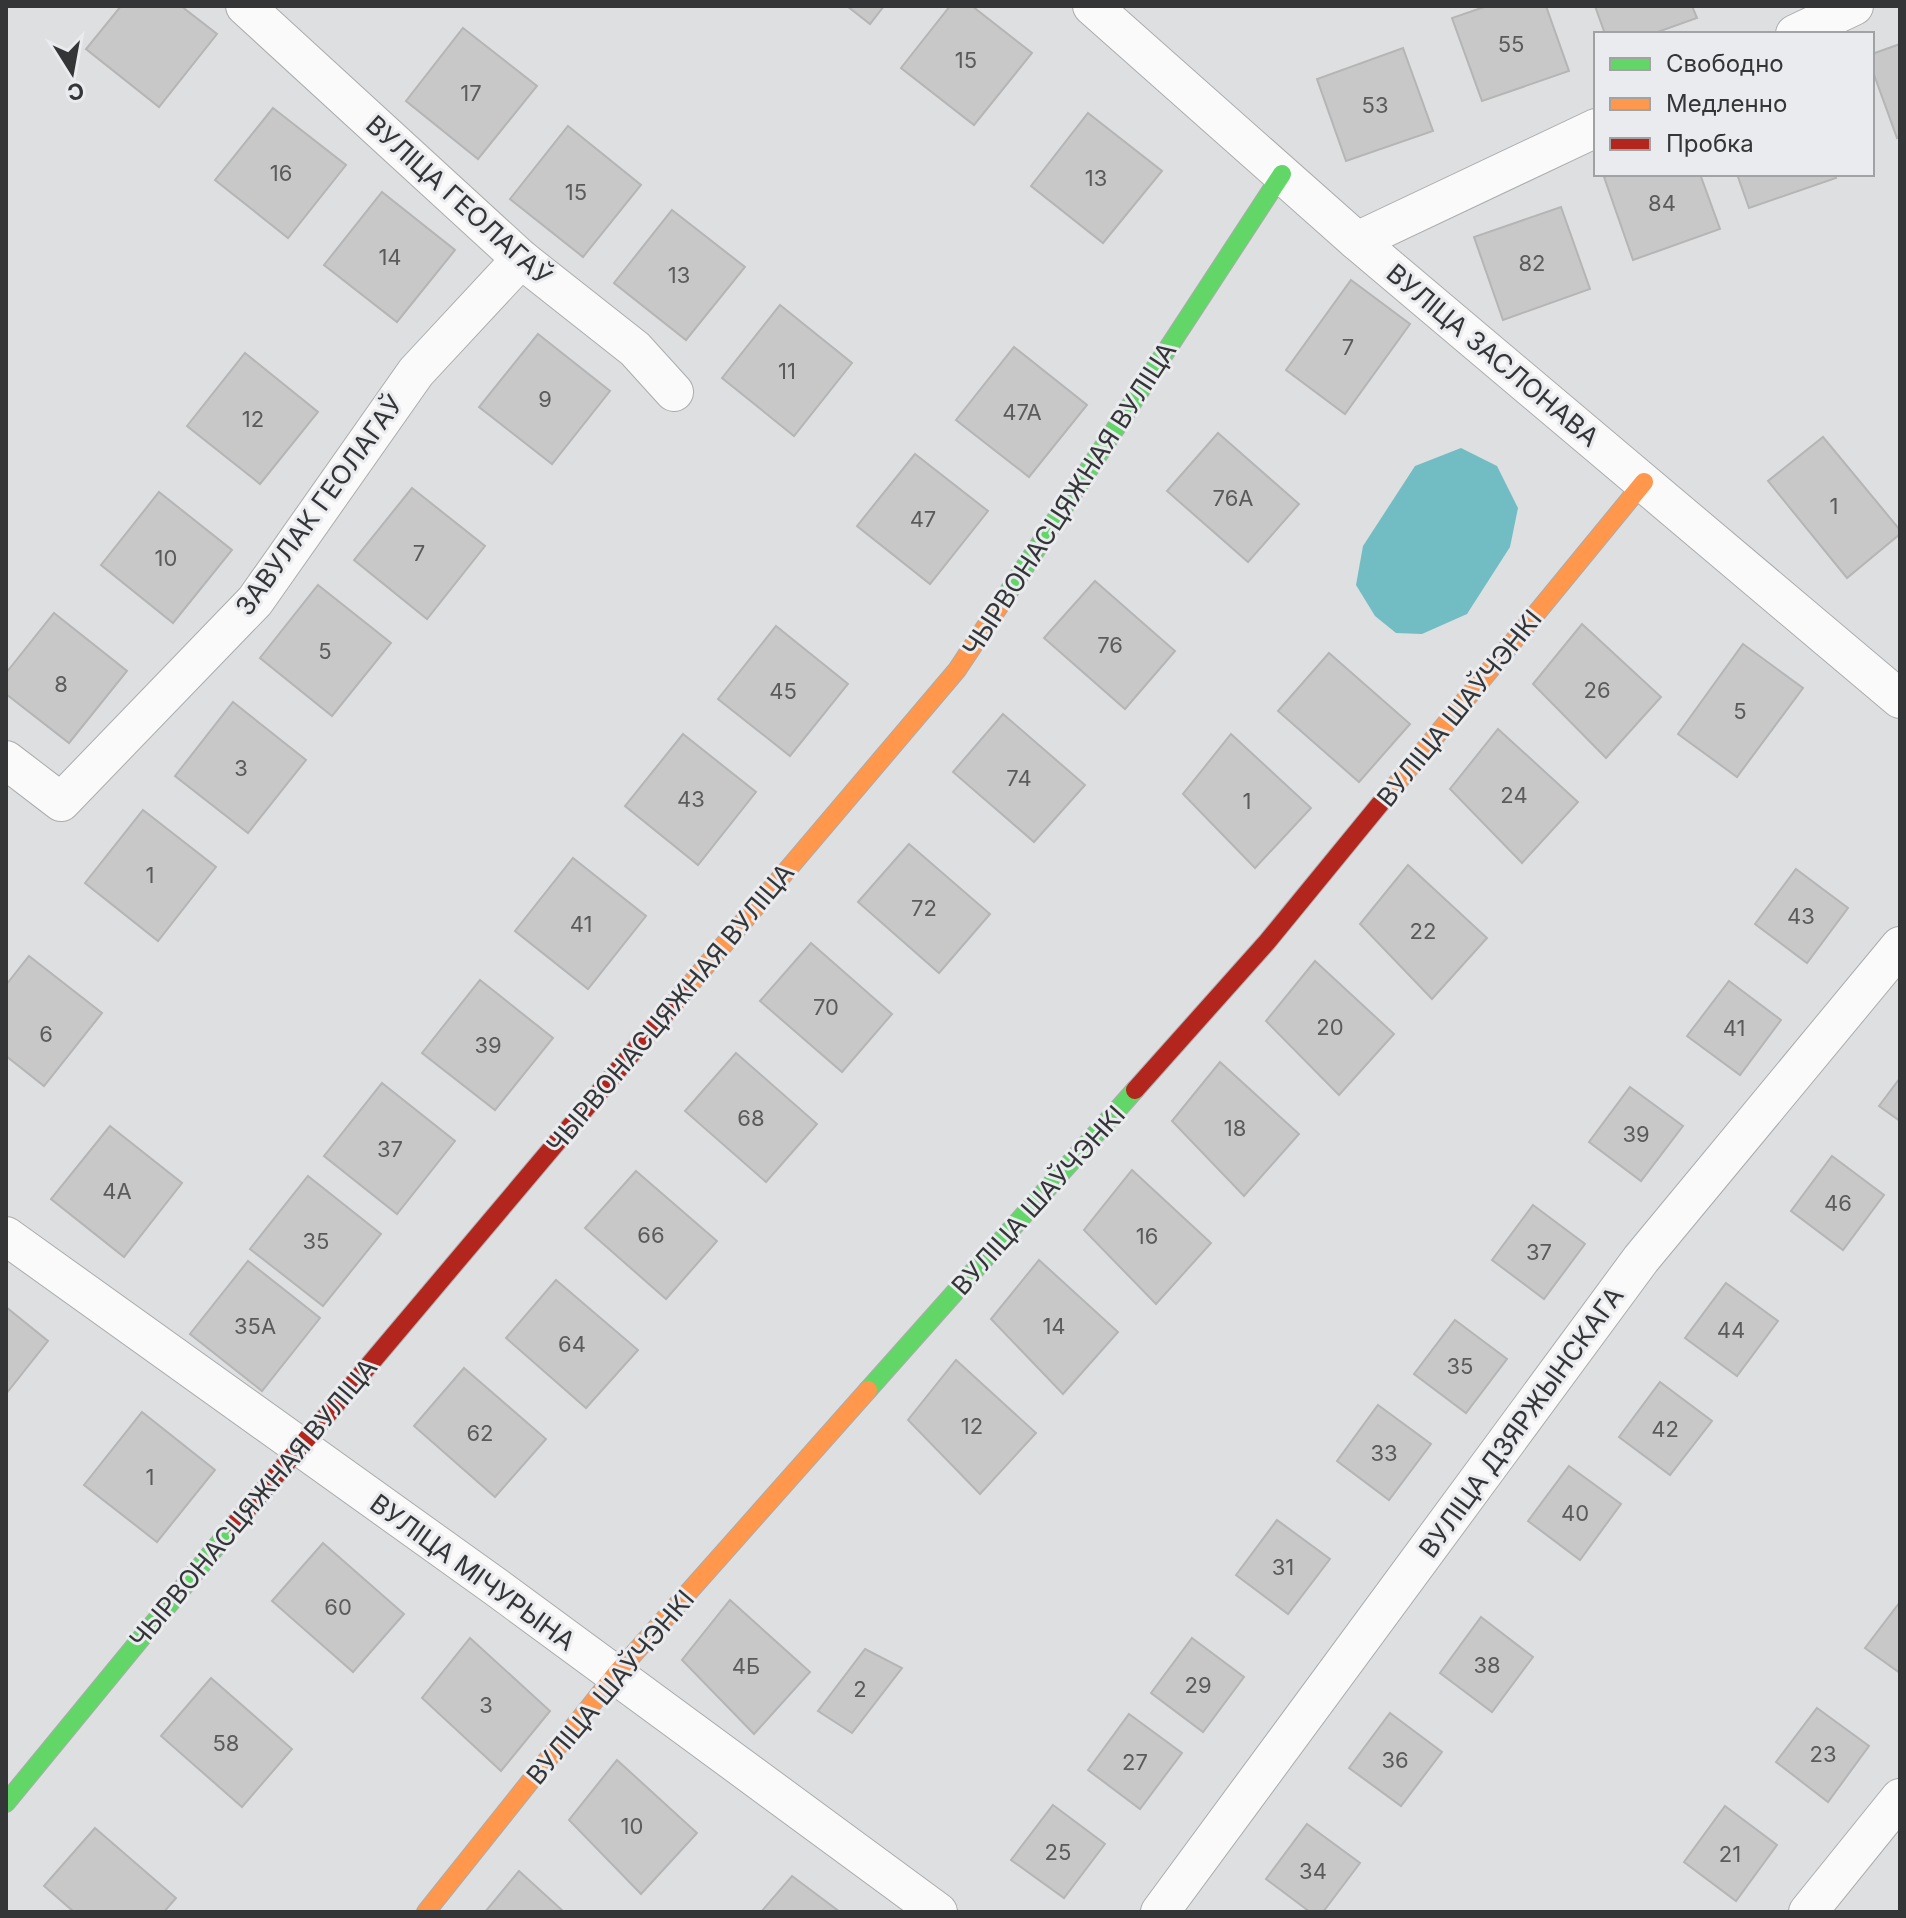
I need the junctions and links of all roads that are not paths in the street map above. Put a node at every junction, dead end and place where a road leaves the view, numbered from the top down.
1 (245, 6) edge
2 (1092, 6) edge
3 (1854, 6) edge
4 (1799, 32) edge
5 (1594, 129) edge
6 (1282, 174) junction
7 (1357, 241) junction
8 (521, 259) junction
9 (674, 392) dead end
10 (1644, 482) junction
11 (1900, 699) edge
12 (6, 760) edge
13 (1900, 946) edge
14 (6, 1236) edge
15 (299, 1446) junction
16 (615, 1675) junction
17 (1900, 1798) edge
18 (6, 1803) edge
19 (426, 1912) edge
20 (938, 1912) edge
21 (1160, 1912) edge
22 (1808, 1912) edge

1 - 8 street, ВУЛІЦА ГЕОЛАГАЎ
2 - 6 street, ВУЛІЦА ЗАСЛОНАВА
3 - 4 street
5 - 7 street
6 - 7 street, ВУЛІЦА ЗАСЛОНАВА
6 - 15 street, ЧЫРВОНАСЦЯЖНАЯ ВУЛІЦА
7 - 10 street, ВУЛІЦА ЗАСЛОНАВА
8 - 9 street, ВУЛІЦА ГЕОЛАГАЎ
8 - 12 street, ЗАВУЛАК ГЕОЛАГАЎ
10 - 11 street, ВУЛІЦА ЗАСЛОНАВА
10 - 16 street, ВУЛІЦА ШАЎЧЭНКІ
13 - 21 street, ВУЛІЦА ДЗЯРЖЫНСКАГА
14 - 15 street, ВУЛІЦА МІЧУРЫНА
15 - 16 street, ВУЛІЦА МІЧУРЫНА
15 - 18 street, ЧЫРВОНАСЦЯЖНАЯ ВУЛІЦА
16 - 19 street, ВУЛІЦА ШАЎЧЭНКІ
16 - 20 street, ВУЛІЦА МІЧУРЫНА
17 - 22 street

